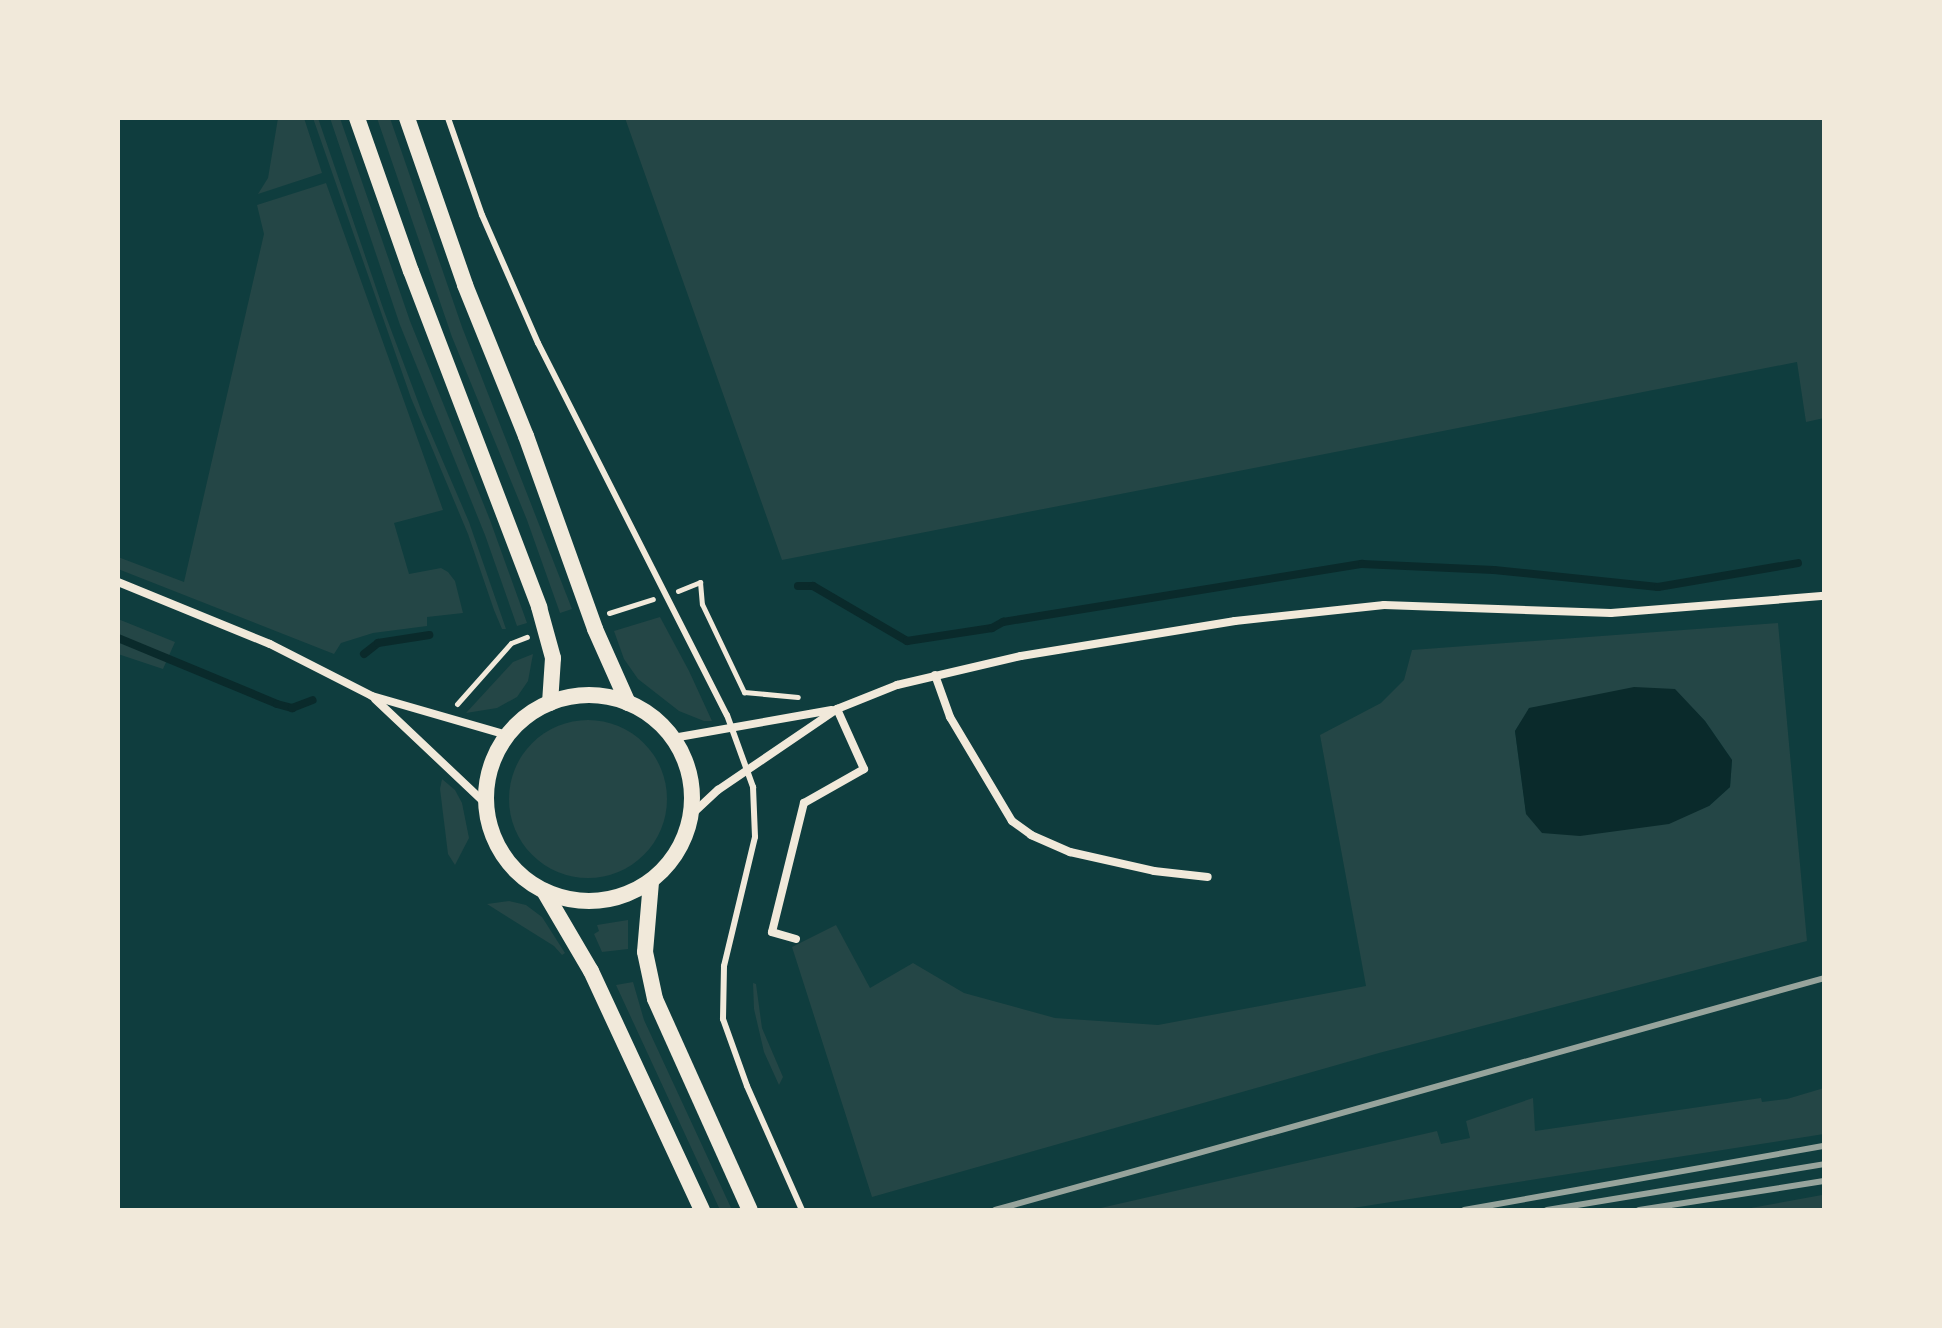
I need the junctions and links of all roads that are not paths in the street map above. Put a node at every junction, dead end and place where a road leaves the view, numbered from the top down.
1 (357, 118) edge
2 (407, 118) edge
3 (448, 118) edge
4 (118, 582) edge
5 (1824, 596) edge
6 (935, 675) junction
7 (372, 696) junction
8 (550, 703) junction
9 (628, 703) junction
10 (837, 709) junction
11 (732, 729) junction
12 (507, 735) junction
13 (673, 738) junction
14 (747, 770) junction
15 (486, 804) junction
16 (691, 815) junction
17 (1208, 877) dead end
18 (651, 882) junction
19 (544, 891) junction
20 (796, 939) dead end
21 (702, 1210) edge
22 (750, 1210) edge
23 (802, 1210) edge

1 - 8 main road
2 - 9 main road
3 - 11 lane
4 - 7 street
5 - 6 street
6 - 10 street
6 - 17 street
7 - 12 street
7 - 15 street
8 - 9 main road
8 - 12 main road
9 - 13 main road
10 - 11 street
10 - 14 street
10 - 20 street
11 - 13 street
11 - 14 lane
12 - 15 main road
13 - 16 main road
14 - 16 street
14 - 23 lane
15 - 19 main road
16 - 18 main road
18 - 19 main road
18 - 22 main road
19 - 21 main road

